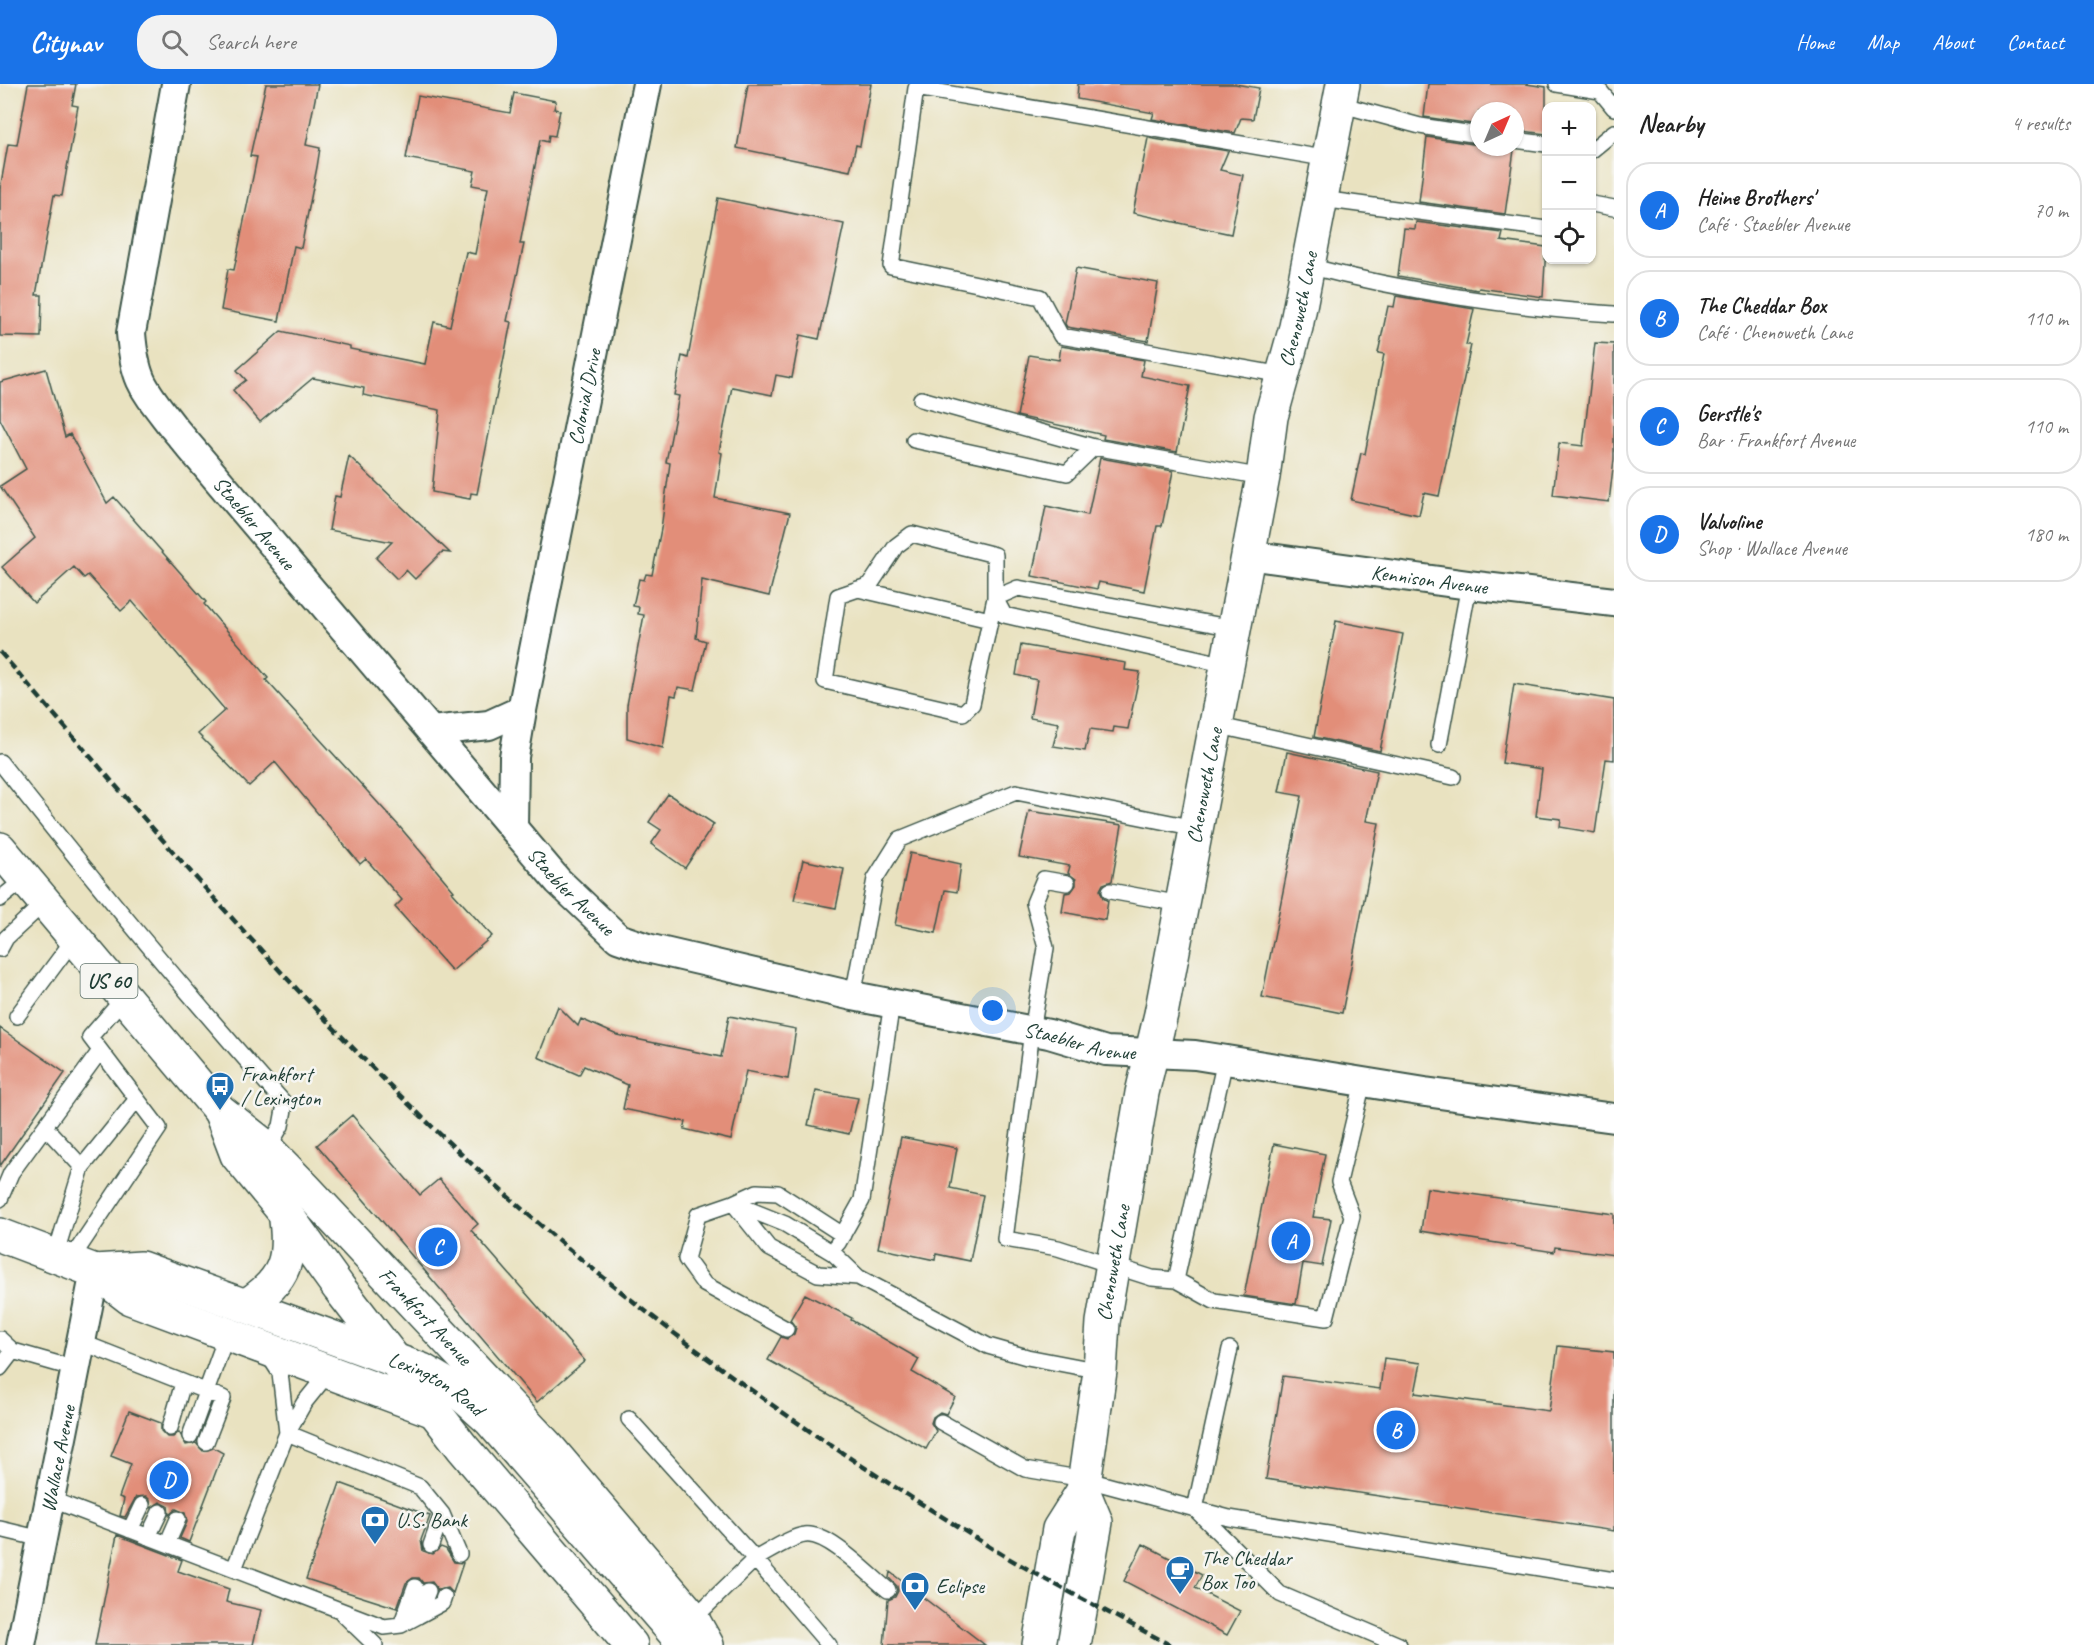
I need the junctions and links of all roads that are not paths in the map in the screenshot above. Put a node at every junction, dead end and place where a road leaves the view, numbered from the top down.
1 (176, 84) edge
2 (647, 84) edge
3 (1557, 84) edge
4 (916, 86) edge
5 (1341, 94) edge
6 (1614, 108) edge
7 (1614, 132) edge
8 (1470, 134) edge
9 (1524, 141) edge
10 (1542, 143) edge
11 (1596, 147) edge
12 (1329, 159) junction
13 (1321, 199) junction
14 (1596, 205) edge
15 (1614, 208) edge
16 (1542, 228) edge
17 (1308, 266) junction
18 (1614, 314) edge
19 (1283, 375) junction
20 (921, 399) dead end
21 (914, 440) dead end
22 (1094, 447) junction
23 (1263, 477) junction
24 (1247, 555) junction
25 (1468, 585) junction
26 (858, 589) junction
27 (995, 598) junction
28 (1614, 602) edge
29 (990, 620) junction
30 (1234, 628) junction
31 (1227, 665) junction
32 (522, 710) junction
33 (1215, 725) junction
34 (431, 731) junction
35 (1439, 745) dead end
36 (0, 762) edge
37 (1453, 777) dead end
38 (513, 828) junction
39 (1196, 828) junction
40 (0, 849) edge
41 (1067, 883) dead end
42 (1110, 891) dead end
43 (23, 894) edge
44 (1181, 904) junction
45 (74, 939) junction
46 (0, 949) edge
47 (853, 996) junction
48 (124, 998) junction
49 (892, 1003) junction
50 (17, 1016) dead end
51 (1032, 1030) junction
52 (100, 1051) junction
53 (1151, 1054) junction
54 (1225, 1060) junction
55 (1363, 1082) junction
56 (137, 1099) junction
57 (220, 1111) junction
58 (1614, 1118) edge
59 (45, 1127) junction
60 (267, 1150) junction
61 (82, 1167) junction
62 (0, 1199) edge
63 (733, 1203) junction
64 (285, 1213) junction
65 (0, 1235) edge
66 (843, 1235) junction
67 (833, 1253) junction
68 (73, 1262) junction
69 (1114, 1267) junction
70 (858, 1277) junction
71 (1176, 1280) junction
72 (247, 1305) junction
73 (786, 1329) dead end
74 (227, 1334) junction
75 (0, 1339) edge
76 (264, 1347) junction
77 (1230, 1349) dead end
78 (13, 1351) junction
79 (78, 1355) junction
80 (394, 1359) junction
81 (0, 1368) edge
82 (1100, 1371) junction
83 (329, 1372) junction
84 (183, 1383) junction
85 (205, 1393) junction
86 (434, 1411) junction
87 (629, 1419) dead end
88 (941, 1422) dead end
89 (170, 1428) dead end
90 (287, 1433) junction
91 (190, 1436) dead end
92 (206, 1442) dead end
93 (1083, 1485) junction
94 (50, 1499) junction
95 (142, 1505) dead end
96 (1195, 1509) junction
97 (160, 1512) dead end
98 (442, 1514) junction
99 (178, 1519) dead end
100 (0, 1529) edge
101 (130, 1530) junction
102 (148, 1537) junction
103 (42, 1539) junction
104 (167, 1544) junction
105 (755, 1558) junction
106 (234, 1569) junction
107 (1614, 1580) edge
108 (888, 1590) dead end
109 (444, 1597) dead end
110 (339, 1610) junction
111 (418, 1616) junction
112 (401, 1625) junction
113 (690, 1636) edge
114 (21, 1645) edge
115 (375, 1645) edge
116 (631, 1645) edge
117 (829, 1645) edge
118 (1039, 1645) edge
119 (1074, 1645) edge
120 (1399, 1645) edge

1 - 34 street, Staebler Avenue
2 - 32 street, Colonial Drive
3 - 6 lane
4 - 12 lane
4 - 19 lane
5 - 8 lane
5 - 12 main road, Chenoweth Lane
7 - 11 lane
9 - 10 lane
12 - 13 main road, Chenoweth Lane
13 - 16 lane
13 - 17 main road, Chenoweth Lane
14 - 15 lane
17 - 18 lane
17 - 19 main road, Chenoweth Lane
19 - 23 main road, Chenoweth Lane
20 - 22 lane
21 - 22 lane
22 - 23 lane
23 - 24 main road, Chenoweth Lane
24 - 25 street, Kennison Avenue
24 - 30 main road, Chenoweth Lane
25 - 28 street, Kennison Avenue
25 - 35 lane
26 - 27 lane
26 - 29 lane
26 - 29 lane
27 - 29 lane
27 - 30 lane
27 - 31 lane
30 - 31 main road, Chenoweth Lane
31 - 33 main road, Chenoweth Lane
32 - 34 street
32 - 38 street, Colonial Drive
33 - 37 lane
33 - 39 main road, Chenoweth Lane
34 - 38 street, Staebler Avenue
36 - 60 lane
38 - 47 street, Staebler Avenue
39 - 44 main road, Chenoweth Lane
39 - 47 lane
40 - 43 main road, Frankfort Avenue / US 60
41 - 51 lane
42 - 44 lane
43 - 45 main road, Frankfort Avenue / US 60
43 - 46 lane
44 - 53 main road, Chenoweth Lane
45 - 48 main road, Frankfort Avenue / US 60
45 - 50 lane
47 - 49 street, Staebler Avenue
48 - 52 lane
48 - 57 main road, Frankfort Avenue / US 60
49 - 51 street, Staebler Avenue
49 - 66 lane
51 - 53 street, Staebler Avenue
51 - 69 lane
52 - 56 lane
52 - 59 lane
53 - 54 street, Staebler Avenue
53 - 69 main road, Chenoweth Lane
54 - 55 street, Staebler Avenue
54 - 71 lane
55 - 58 street, Staebler Avenue
55 - 71 lane
56 - 61 lane
56 - 68 lane
57 - 60 main road, Frankfort Avenue
57 - 64 main road, Frankfort Avenue
59 - 61 lane
59 - 62 lane
60 - 113 main road, Frankfort Avenue
61 - 68 lane
63 - 66 lane
63 - 67 lane
63 - 70 lane
63 - 73 lane
64 - 72 main road
64 - 80 main road, Frankfort Avenue
65 - 68 main road, Lexington Road
66 - 67 lane
67 - 70 lane
68 - 72 main road, Lexington Road
68 - 74 main road, Lexington Road
68 - 79 street, Wallace Avenue
69 - 71 lane
69 - 82 main road, Chenoweth Lane
70 - 82 lane
72 - 80 main road, Lexington Road
74 - 76 main road, Lexington Road
74 - 85 lane
75 - 78 lane
76 - 83 main road, Lexington Road
76 - 90 lane
77 - 96 lane
78 - 79 lane
78 - 81 lane
79 - 84 lane
79 - 94 street, Wallace Avenue
80 - 86 main road, Frankfort Avenue
80 - 113 main road, Lexington Road
82 - 93 main road, Chenoweth Lane
83 - 86 main road, Lexington Road
83 - 90 lane
84 - 85 lane
84 - 89 lane
85 - 91 lane
85 - 92 lane
86 - 116 main road, Frankfort Avenue
87 - 105 lane
88 - 93 lane
90 - 98 lane
90 - 106 lane
93 - 96 lane
93 - 118 main road, Chenoweth Lane
93 - 119 main road
94 - 101 lane
94 - 103 street, Wallace Avenue
95 - 101 lane
96 - 107 lane
96 - 120 lane
97 - 102 lane
98 - 98 lane
99 - 104 lane
100 - 103 lane
101 - 102 lane
102 - 104 lane
103 - 114 street, Wallace Avenue
104 - 106 lane
105 - 108 lane
105 - 113 lane
105 - 117 lane
106 - 110 lane
109 - 111 lane
110 - 112 lane
110 - 115 lane
111 - 112 lane
111 - 112 lane

